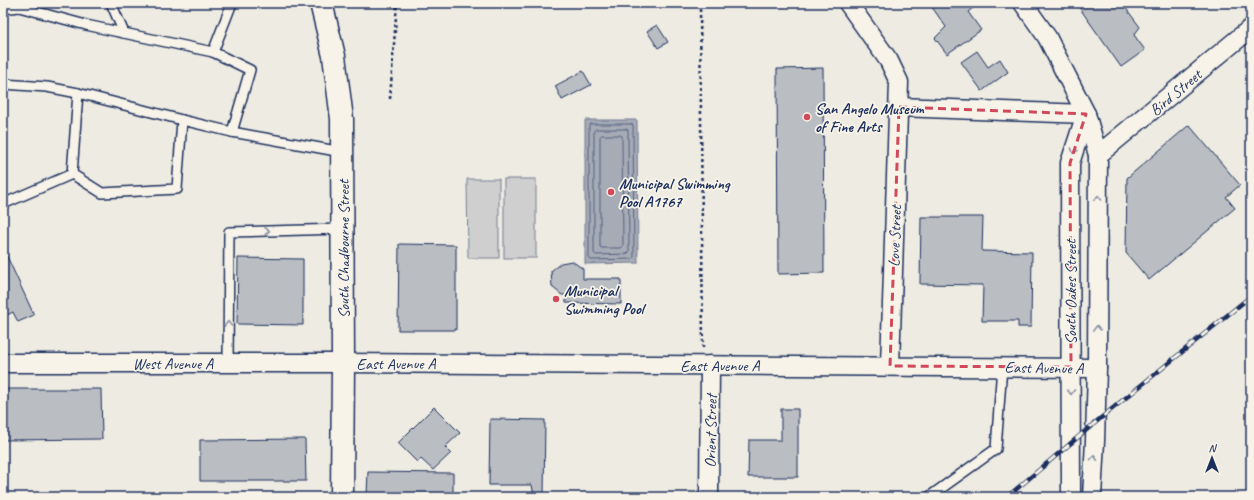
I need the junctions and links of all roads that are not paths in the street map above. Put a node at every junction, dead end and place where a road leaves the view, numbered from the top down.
1 (29, 3) edge
2 (111, 3) edge
3 (232, 3) edge
4 (321, 3) edge
5 (848, 3) edge
6 (1023, 3) edge
7 (19, 7) junction
8 (3, 9) edge
9 (1251, 28) edge
10 (124, 33) junction
11 (213, 52) junction
12 (3, 84) edge
13 (78, 93) junction
14 (898, 107) junction
15 (1086, 114) junction
16 (182, 120) junction
17 (232, 132) junction
18 (343, 152) junction
19 (1098, 155) junction
20 (72, 174) junction
21 (3, 204) edge
22 (343, 229) junction
23 (3, 363) edge
24 (228, 363) junction
25 (343, 363) junction
26 (707, 365) junction
27 (890, 366) junction
28 (1002, 366) junction
29 (1071, 368) junction
30 (1097, 368) junction
31 (342, 497) edge
32 (709, 497) edge
33 (929, 497) edge
34 (1071, 497) edge
35 (1092, 497) edge

1 - 7 lane
2 - 10 lane
3 - 11 lane
4 - 18 main road, South Chadbourne Street
5 - 14 street, Love Street
6 - 15 street, South Oakes Street
7 - 8 lane
7 - 10 lane
9 - 19 street, Bird Street
10 - 11 lane
11 - 17 lane
12 - 13 lane
13 - 16 lane
13 - 20 lane
14 - 15 street
14 - 27 street, Love Street
15 - 19 street, South Oakes Street
15 -> 29 street, South Oakes Street
16 - 17 lane
16 - 20 lane
17 - 18 lane
18 - 22 main road, South Chadbourne Street
30 -> 19 street, South Oakes Street
20 - 21 lane
24 -> 22 lane
22 - 25 main road, South Chadbourne Street
23 - 24 street, West Avenue A
24 - 25 street, West Avenue A
25 - 26 street, East Avenue A
25 - 31 main road, South Chadbourne Street
26 - 27 street, East Avenue A
26 - 32 street, Orient Street
27 - 28 street, East Avenue A
28 - 29 street, East Avenue A
28 - 33 lane
29 - 30 street, East Avenue A
29 -> 34 street, South Oakes Street
35 -> 30 street, South Oakes Street

